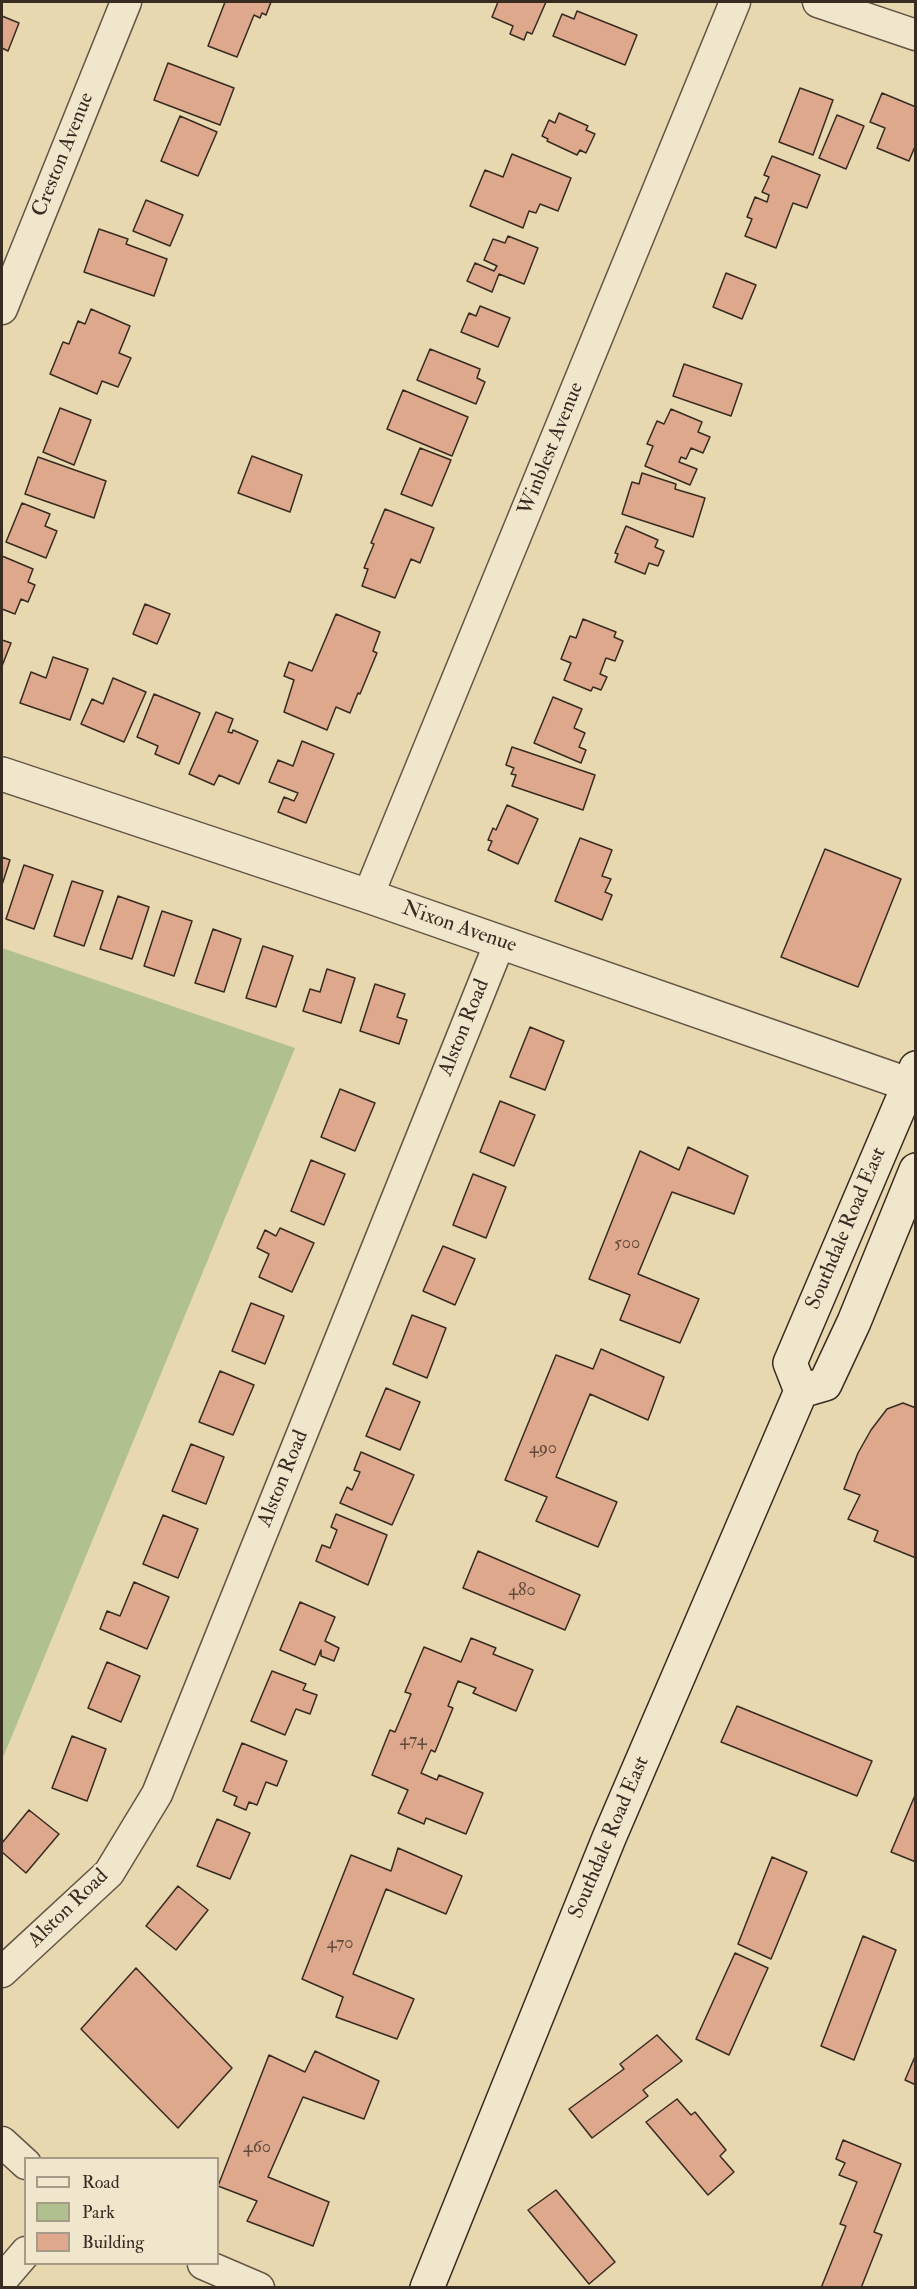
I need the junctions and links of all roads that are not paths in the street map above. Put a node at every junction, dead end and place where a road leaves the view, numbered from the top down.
1 (126, 2) edge
2 (735, 2) edge
3 (818, 2) edge
4 (915, 35) edge
5 (2, 309) edge
6 (2, 774) edge
7 (368, 896) junction
8 (500, 942) junction
9 (913, 1080) edge
10 (915, 1170) edge
11 (801, 1391) junction
12 (2, 1972) edge
13 (2, 2142) edge
14 (24, 2162) edge
15 (24, 2254) edge
16 (205, 2265) edge
17 (2, 2280) edge
18 (259, 2288) edge
19 (427, 2288) edge

1 - 5 street, Creston Avenue
2 - 7 street, Winblest Avenue
3 - 4 street
6 - 7 main road, Nixon Avenue
7 - 8 main road, Nixon Avenue
8 - 9 main road, Nixon Avenue
8 - 12 street, Alston Road
9 - 11 main road, Southdale Road East
10 - 11 main road, Southdale Road East
11 - 19 main road, Southdale Road East
13 - 14 street
15 - 17 street
16 - 18 street

